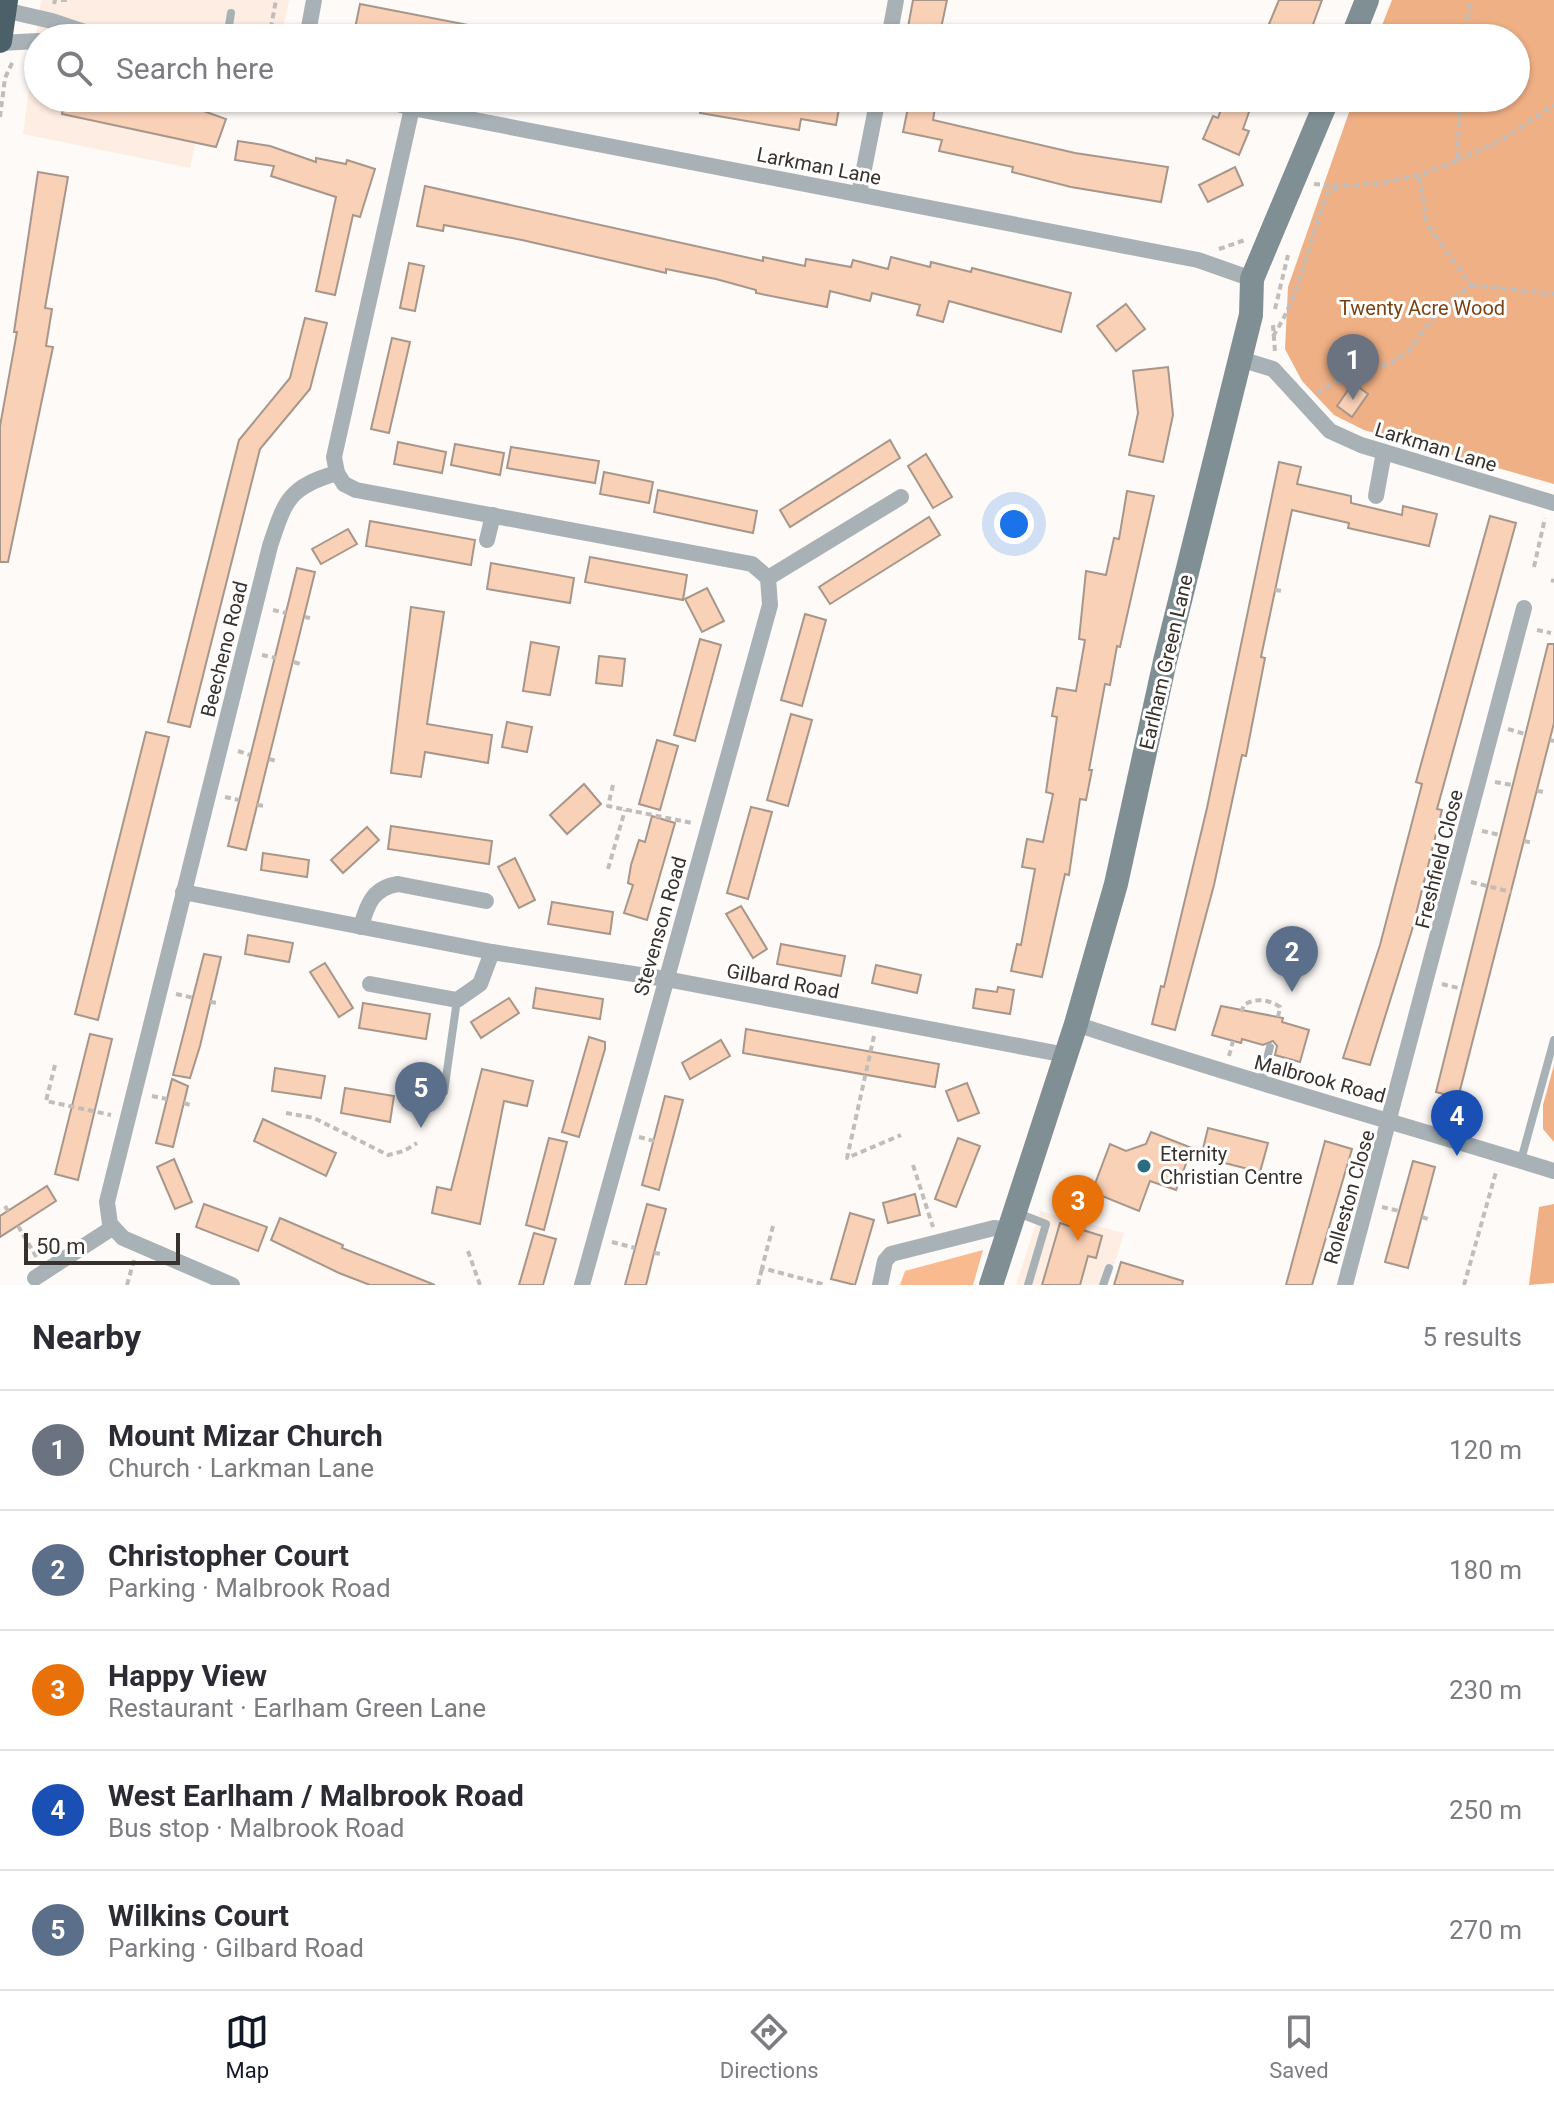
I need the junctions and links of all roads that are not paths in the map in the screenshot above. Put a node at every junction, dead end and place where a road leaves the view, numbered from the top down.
1 (314, 0) edge
2 (896, 0) edge
3 (1367, 0) edge
4 (4, 6) edge
5 (231, 13) dead end
6 (60, 24) edge
7 (229, 24) edge
8 (310, 24) edge
9 (892, 24) edge
10 (1358, 24) edge
11 (7, 46) edge
12 (411, 112) edge
13 (433, 112) edge
14 (875, 112) edge
15 (1322, 112) edge
16 (859, 194) junction
17 (1252, 279) junction
18 (1240, 359) junction
19 (1384, 452) junction
20 (337, 473) junction
21 (1376, 496) dead end
22 (901, 497) dead end
23 (1552, 502) edge
24 (493, 515) junction
25 (487, 540) dead end
26 (768, 578) junction
27 (1524, 608) dead end
28 (183, 892) junction
29 (486, 901) dead end
30 (361, 927) junction
31 (492, 952) junction
32 (666, 979) junction
33 (370, 984) dead end
34 (457, 1000) junction
35 (1076, 1024) junction
36 (1554, 1040) edge
37 (1270, 1047) dead end
38 (1066, 1055) junction
39 (1260, 1085) junction
40 (444, 1092) dead end
41 (1391, 1119) junction
42 (1521, 1161) junction
43 (1554, 1171) edge
44 (1011, 1220) junction
45 (112, 1228) junction
46 (1109, 1268) dead end
47 (35, 1278) dead end
48 (232, 1285) edge
49 (582, 1285) edge
50 (880, 1285) edge
51 (991, 1285) edge
52 (1028, 1285) edge
53 (1103, 1285) edge
54 (1345, 1285) edge

1 - 8 street
2 - 9 street
3 - 10 street
4 - 6 street
4 - 11 highway
5 - 7 lane
12 - 20 street
13 - 16 street, Larkman Lane
14 - 16 street
15 - 17 street, Earlham Green Lane
16 - 17 street, Larkman Lane
17 - 18 street, Earlham Green Lane
18 - 19 street, Larkman Lane
18 - 35 street, Earlham Green Lane
19 - 21 street
19 - 23 street, Larkman Lane
20 - 24 street
20 - 28 street, Beecheno Road
22 - 26 street
24 - 25 street
24 - 26 street
26 - 32 street, Stevenson Road
27 - 41 street, Freshfield Close
28 - 30 street, Gilbard Road
28 - 45 street, Beecheno Road
29 - 30 street
30 - 31 street, Gilbard Road
31 - 32 street, Gilbard Road
31 - 34 street
32 - 38 street, Gilbard Road
32 - 49 street, Stevenson Road
33 - 34 street
34 - 40 lane
35 - 38 street, Earlham Green Lane
35 - 39 street, Malbrook Road
36 - 42 lane
37 - 39 lane
38 - 44 street, Earlham Green Lane
39 - 41 street, Malbrook Road
41 - 42 street, Malbrook Road
41 - 54 street, Rolleston Close
42 - 43 street, Malbrook Road
44 - 50 street
44 - 51 street, Earlham Green Lane
44 - 52 lane
45 - 47 street
45 - 48 street
46 - 53 lane

